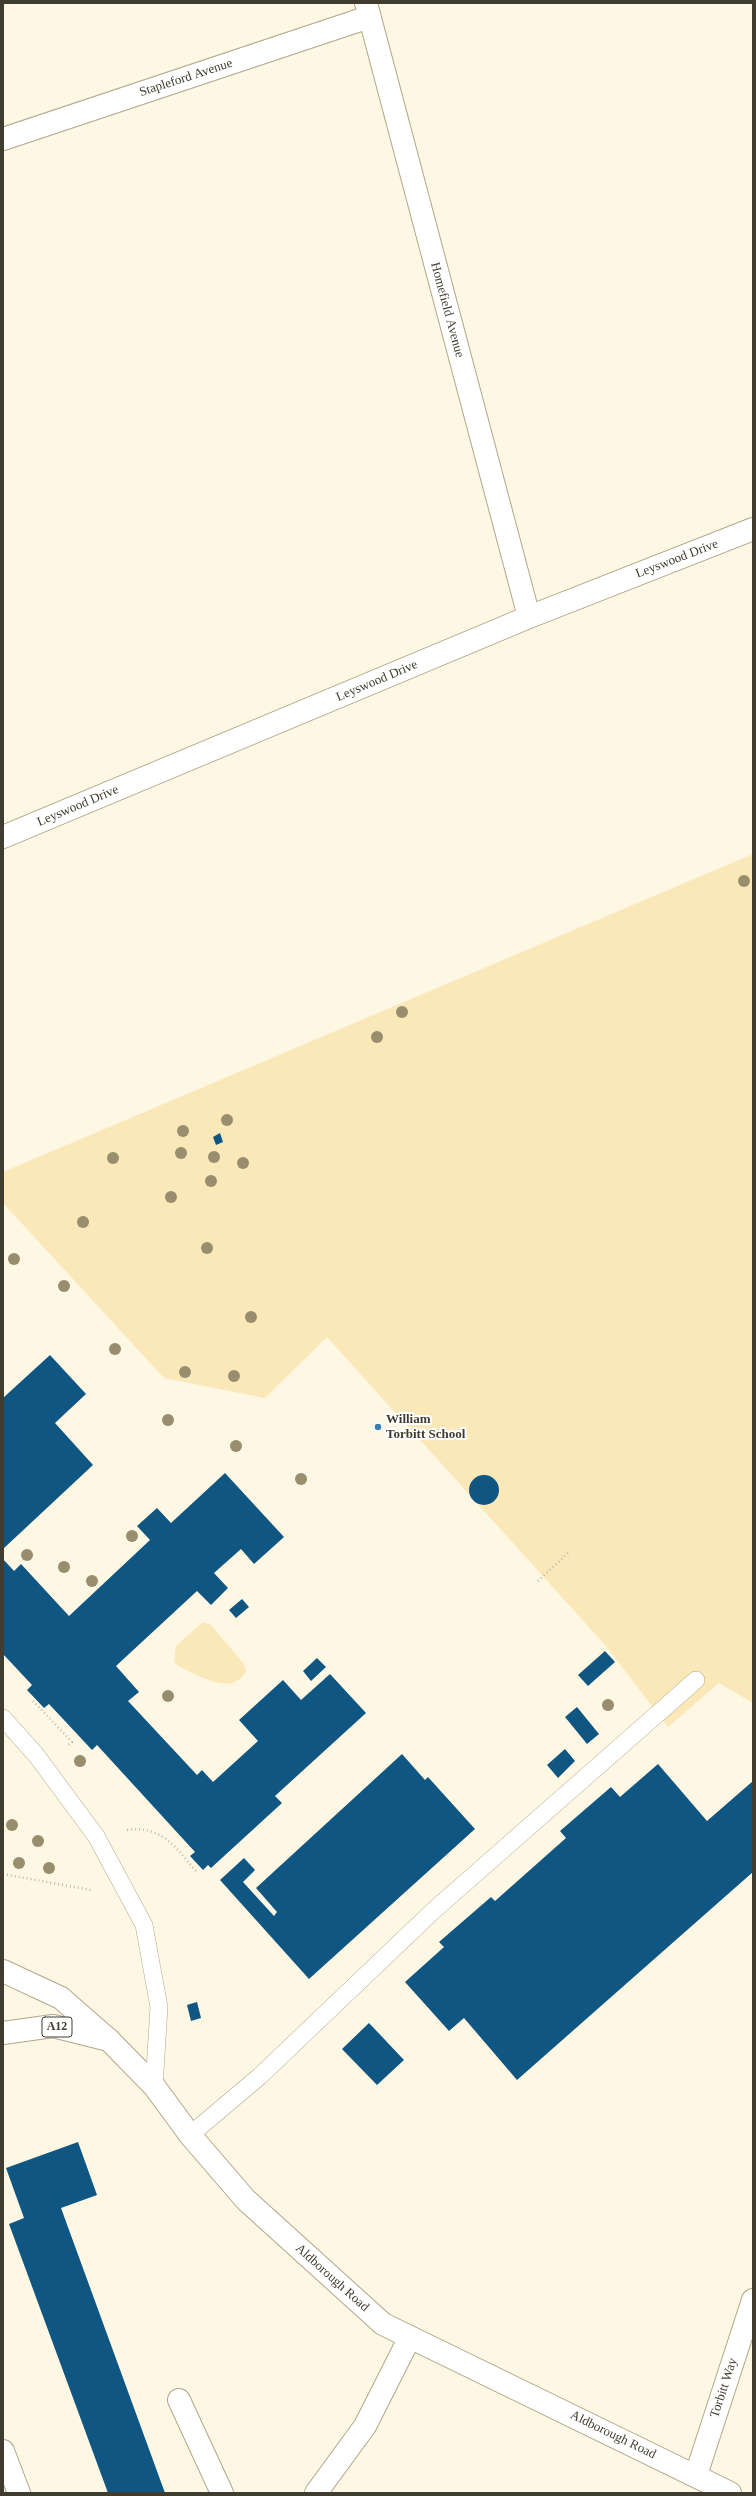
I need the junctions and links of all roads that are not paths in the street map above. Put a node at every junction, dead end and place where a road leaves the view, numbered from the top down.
1 (367, 10) edge
2 (3, 139) edge
3 (753, 529) edge
4 (529, 617) junction
5 (3, 837) edge
6 (696, 1680) dead end
7 (3, 1718) edge
8 (3, 1971) edge
9 (3, 2034) edge
10 (109, 2040) junction
11 (154, 2086) junction
12 (190, 2135) junction
13 (753, 2300) edge
14 (410, 2337) junction
15 (179, 2400) dead end
16 (3, 2451) edge
17 (696, 2475) junction
18 (19, 2493) edge
19 (222, 2493) edge
20 (316, 2493) edge
21 (730, 2493) edge

1 - 2 main road, Stapleford Avenue
1 - 4 main road, Homefield Avenue
3 - 4 main road, Leyswood Drive
4 - 5 main road, Leyswood Drive
6 - 12 lane
7 - 11 lane
8 - 10 main road, Aldborough Road
9 - 10 main road, A12
10 - 11 main road, Aldborough Road
11 - 12 main road, Aldborough Road
12 - 14 main road, Aldborough Road
13 - 17 main road, Torbitt Way
14 - 17 main road, Aldborough Road
14 - 20 main road
15 - 19 main road
16 - 18 main road
17 - 21 main road, Aldborough Road

